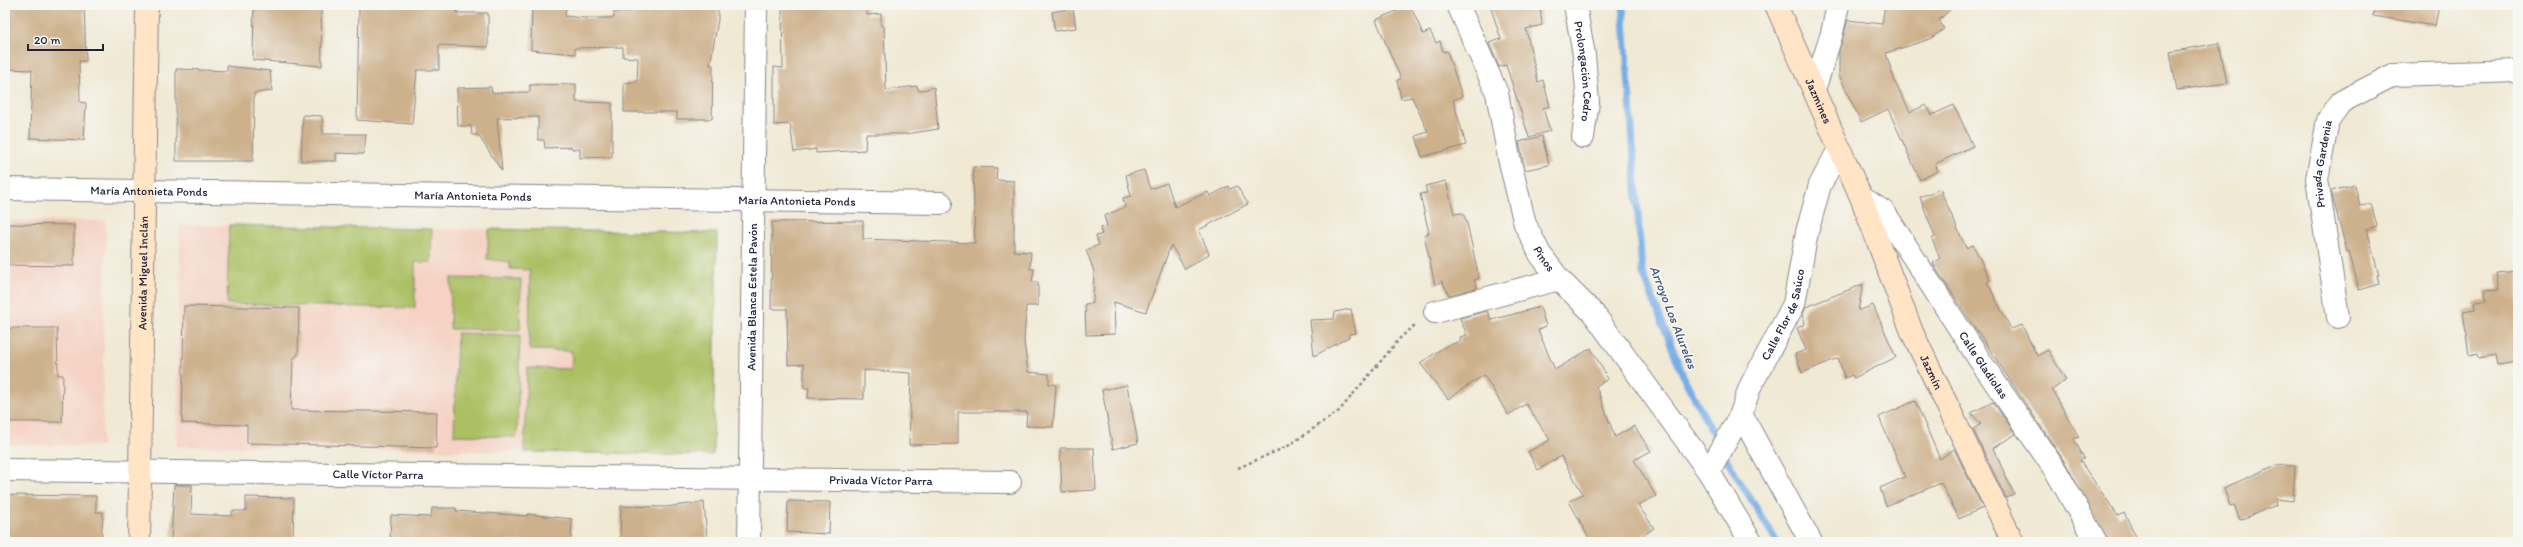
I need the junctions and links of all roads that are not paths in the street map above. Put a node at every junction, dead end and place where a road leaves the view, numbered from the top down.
1 (147, 5) edge
2 (756, 5) edge
3 (1458, 5) edge
4 (1575, 5) edge
5 (1776, 5) edge
6 (1838, 5) edge
7 (2518, 71) edge
8 (1814, 90) junction
9 (1583, 137) dead end
10 (1839, 149) junction
11 (5, 189) edge
12 (144, 191) junction
13 (1861, 197) junction
14 (754, 202) junction
15 (941, 203) dead end
16 (1558, 279) junction
17 (1435, 312) road end
18 (2338, 317) dead end
19 (1741, 414) junction
20 (1710, 468) junction
21 (5, 470) edge
22 (141, 472) junction
23 (751, 479) junction
24 (1010, 482) dead end
25 (139, 542) edge
26 (749, 542) edge
27 (1751, 542) edge
28 (1811, 542) edge
29 (2014, 542) edge
30 (2096, 542) edge

1 - 12 main road, Avenida Miguel Inclán
2 - 14 street, Avenida Blanca Estela Pavón
3 - 16 street, Pinos
4 - 9 street, Prolongación Cedro
5 - 8 main road, Jazmines
6 - 8 street
7 - 18 street, Privada Gardenia
8 - 10 main road, Jazmines
10 - 13 main road, Jazmines
10 - 19 street, Calle Flor de Saúco
11 - 12 street, María Antonieta Ponds
12 - 14 street, María Antonieta Ponds
12 - 22 main road, Avenida Miguel Inclán
13 - 29 main road, Jazmín
13 - 30 street, Calle Gladiolas
14 - 15 street, María Antonieta Ponds
14 - 23 street, Avenida Blanca Estela Pavón
16 - 17 street
16 - 20 street, Pinos
19 - 20 street, Calle Flor de Saúco
19 - 28 street
20 - 27 street, Pinos
21 - 22 street, Calle Víctor Parra
22 - 23 street, Calle Víctor Parra
22 - 25 main road, Avenida Miguel Inclán
23 - 24 street, Privada Víctor Parra
23 - 26 street, Avenida Blanca Estela Pavón

